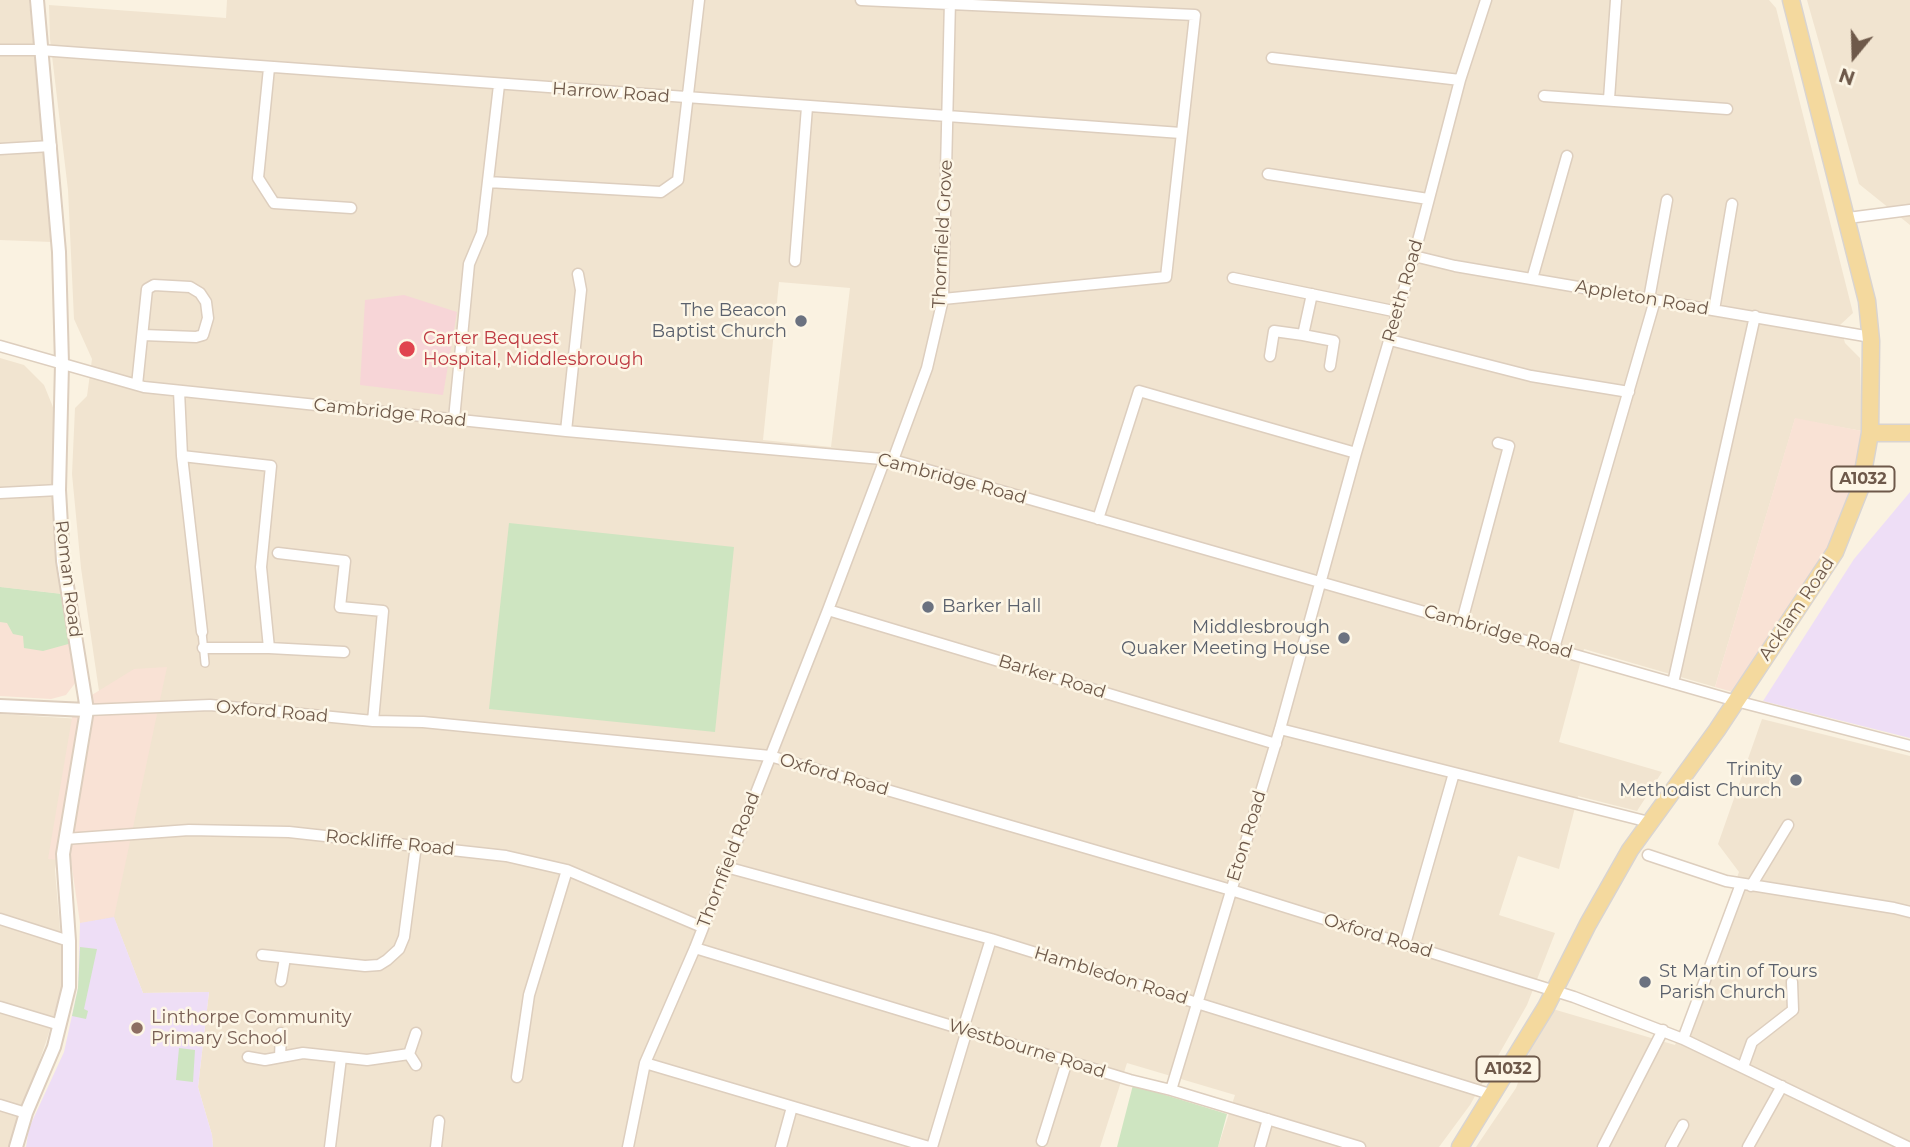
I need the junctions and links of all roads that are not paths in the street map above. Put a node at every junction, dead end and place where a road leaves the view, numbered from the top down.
1 (37, 0) edge
2 (699, 0) edge
3 (861, 0) edge
4 (1486, 0) edge
5 (1616, 0) edge
6 (1791, 0) edge
7 (950, 2) edge
8 (0, 50) edge
9 (40, 50) junction
10 (1272, 58) dead end
11 (269, 68) junction
12 (1460, 80) junction
13 (499, 85) junction
14 (1544, 96) dead end
15 (687, 98) junction
16 (1609, 99) junction
17 (807, 107) junction
18 (1727, 109) dead end
19 (948, 117) junction
20 (1181, 133) junction
21 (51, 146) junction
22 (0, 149) edge
23 (1567, 156) dead end
24 (1268, 174) dead end
25 (488, 182) junction
26 (1428, 199) junction
27 (1667, 200) dead end
28 (1732, 204) dead end
29 (351, 208) dead end
30 (1910, 210) edge
31 (1848, 218) junction
32 (1414, 256) junction
33 (795, 261) dead end
34 (578, 274) dead end
35 (1233, 278) dead end
36 (1532, 279) junction
37 (1312, 295) junction
38 (943, 299) junction
39 (1652, 300) junction
40 (1714, 310) junction
41 (1398, 312) junction
42 (1755, 316) junction
43 (143, 335) junction
44 (1303, 335) junction
45 (1871, 337) junction
46 (1390, 340) junction
47 (0, 345) edge
48 (1270, 356) dead end
49 (62, 364) junction
50 (1330, 366) dead end
51 (137, 385) junction
52 (179, 391) junction
53 (1629, 391) junction
54 (454, 419) junction
55 (566, 431) junction
56 (1870, 433) junction
57 (1910, 433) edge
58 (1498, 443) dead end
59 (1356, 453) junction
60 (182, 456) junction
61 (889, 459) junction
62 (59, 491) junction
63 (0, 493) edge
64 (1098, 519) junction
65 (278, 553) dead end
66 (1320, 582) junction
67 (828, 610) junction
68 (1462, 621) junction
69 (202, 632) joint
70 (204, 648) junction
71 (269, 648) junction
72 (1554, 648) junction
73 (344, 652) dead end
74 (205, 663) dead end
75 (1673, 683) junction
76 (1735, 701) junction
77 (0, 706) edge
78 (87, 710) junction
79 (373, 721) junction
80 (1280, 729) junction
81 (1276, 744) junction
82 (1910, 746) edge
83 (770, 756) junction
84 (1454, 773) junction
85 (1649, 822) junction
86 (1788, 825) dead end
87 (65, 839) junction
88 (416, 845) junction
89 (726, 867) junction
90 (1654, 869) dead end
91 (567, 870) junction
92 (1746, 885) junction
93 (1231, 890) junction
94 (1910, 912) edge
95 (0, 919) edge
96 (702, 927) junction
97 (991, 939) junction
98 (69, 941) junction
99 (1405, 944) junction
100 (695, 948) junction
101 (262, 955) dead end
102 (285, 958) junction
103 (281, 981) dead end
104 (1792, 982) dead end
105 (1555, 991) junction
106 (1196, 1002) junction
107 (0, 1007) edge
108 (60, 1025) junction
109 (965, 1030) junction
110 (1662, 1030) junction
111 (281, 1033) dead end
112 (416, 1033) dead end
113 (1683, 1039) junction
114 (409, 1054) junction
115 (248, 1057) dead end
116 (280, 1058) junction
117 (341, 1058) junction
118 (1067, 1061) junction
119 (645, 1063) junction
120 (416, 1065) dead end
121 (1742, 1067) junction
122 (517, 1077) dead end
123 (1782, 1086) junction
124 (1171, 1090) junction
125 (1493, 1095) junction
126 (0, 1105) edge
127 (792, 1107) junction
128 (26, 1113) junction
129 (1268, 1119) junction
130 (439, 1121) dead end
131 (1683, 1125) dead end
132 (1042, 1141) dead end
133 (1890, 1143) edge
134 (16, 1147) edge
135 (330, 1147) edge
136 (436, 1147) edge
137 (628, 1147) edge
138 (781, 1147) edge
139 (931, 1147) edge
140 (1259, 1147) edge
141 (1360, 1147) edge
142 (1460, 1147) edge
143 (1603, 1147) edge
144 (1671, 1147) edge
145 (1748, 1147) edge
146 (1908, 1147) edge

1 - 9 street, Roman Road
2 - 15 street
3 - 7 street
4 - 12 street, Reeth Road
5 - 16 street
6 - 31 main road, Acklam Road / A1032
7 - 19 street, Thornfield Grove
7 - 20 street
8 - 9 street, Harrow Road
9 - 11 street, Harrow Road
9 - 21 street, Roman Road
10 - 12 street
11 - 13 street, Harrow Road
11 - 29 street
12 - 26 street, Reeth Road
13 - 15 street, Harrow Road
13 - 25 street
14 - 16 street
15 - 17 street, Harrow Road
15 - 25 street
16 - 18 street
17 - 19 street, Harrow Road
17 - 33 street
19 - 20 street, Harrow Road
19 - 38 street, Thornfield Grove
20 - 38 street
21 - 22 street
21 - 49 street, Roman Road
23 - 36 street
24 - 26 street
25 - 54 street
26 - 32 street, Reeth Road
27 - 39 street
28 - 40 street
30 - 31 street
31 - 45 main road, Acklam Road / A1032
32 - 36 street, Appleton Road
32 - 41 street, Reeth Road
34 - 55 street
35 - 37 street
36 - 39 street, Appleton Road
37 - 41 street
37 - 44 street
38 - 61 street, Thornfield Grove
39 - 40 street, Appleton Road
39 - 53 street
40 - 42 street, Appleton Road
41 - 46 street, Reeth Road
42 - 45 street, Appleton Road
42 - 75 street
43 - 43 street
43 - 51 street
44 - 48 street
44 - 50 street
45 - 56 main road, Acklam Road / A1032
46 - 53 street
46 - 59 street, Reeth Road
47 - 49 street, Cambridge Road
49 - 51 street, Cambridge Road
49 - 62 street, Roman Road
51 - 52 street, Cambridge Road
52 - 54 street, Cambridge Road
52 - 60 street
53 - 72 street
54 - 55 street, Cambridge Road
55 - 61 street, Cambridge Road
56 - 57 main road
56 - 76 main road, Acklam Road / A1032
58 - 68 street
59 - 64 street
59 - 66 street, Reeth Road
60 - 69 street
60 - 71 street
61 - 64 street, Cambridge Road
61 - 67 street, Thornfield Road
62 - 63 street
62 - 78 street, Roman Road
64 - 66 street, Cambridge Road
65 - 79 street
66 - 68 street, Cambridge Road
66 - 80 street, Eton Road
67 - 81 street, Barker Road
67 - 83 street, Thornfield Road
68 - 72 street, Cambridge Road
69 - 70 street
70 - 71 street
70 - 74 street
71 - 73 street
72 - 75 street, Cambridge Road
75 - 76 street, Cambridge Road
76 - 82 street, Cambridge Road
76 - 85 main road, Acklam Road / A1032
77 - 78 street
78 - 79 street, Oxford Road
78 - 87 street, Roman Road
79 - 83 street, Oxford Road
80 - 81 street, Eton Road
80 - 84 street
81 - 93 street, Eton Road
83 - 89 street, Thornfield Road
83 - 93 street, Oxford Road
84 - 85 street
84 - 99 street
85 - 105 main road, Acklam Road / A1032
86 - 92 street
87 - 88 street, Rockliffe Road
87 - 98 street, Roman Road
88 - 91 street, Rockliffe Road
88 - 102 street
89 - 96 street, Thornfield Road
89 - 97 street, Hambledon Road
90 - 92 street
91 - 96 street, Rockliffe Road
91 - 122 street
92 - 94 street
92 - 113 street
93 - 99 street, Oxford Road
93 - 106 street, Eton Road
95 - 98 street
96 - 100 street, Thornfield Road
97 - 106 street, Hambledon Road
97 - 109 street
98 - 108 street, Roman Road
99 - 105 street, Oxford Road
100 - 109 street, Westbourne Road
100 - 119 street, Thornfield Road
101 - 102 street
102 - 103 street
104 - 121 street
105 - 110 street, Oxford Road
105 - 125 main road, Acklam Road / A1032
106 - 124 street, Eton Road
106 - 125 street, Hambledon Road
107 - 108 street
108 - 128 street, Roman Road
109 - 118 street, Westbourne Road
109 - 139 street
110 - 113 street, Oxford Road
110 - 143 street
111 - 116 street
112 - 114 street
113 - 121 street, Oxford Road
114 - 117 street
114 - 120 street
115 - 116 street
116 - 117 street
117 - 135 street
118 - 124 street, Westbourne Road
118 - 132 street
119 - 127 street
119 - 137 street, Thornfield Road
121 - 123 street, Oxford Road
123 - 133 street, Oxford Road
123 - 145 street
124 - 129 street, Westbourne Road
125 - 142 main road, Acklam Road / A1032
126 - 128 street
127 - 138 street
127 - 139 street
128 - 134 street, Roman Road
129 - 140 street
129 - 141 street, Westbourne Road
130 - 136 street
131 - 144 street
133 - 146 street, Oxford Road

